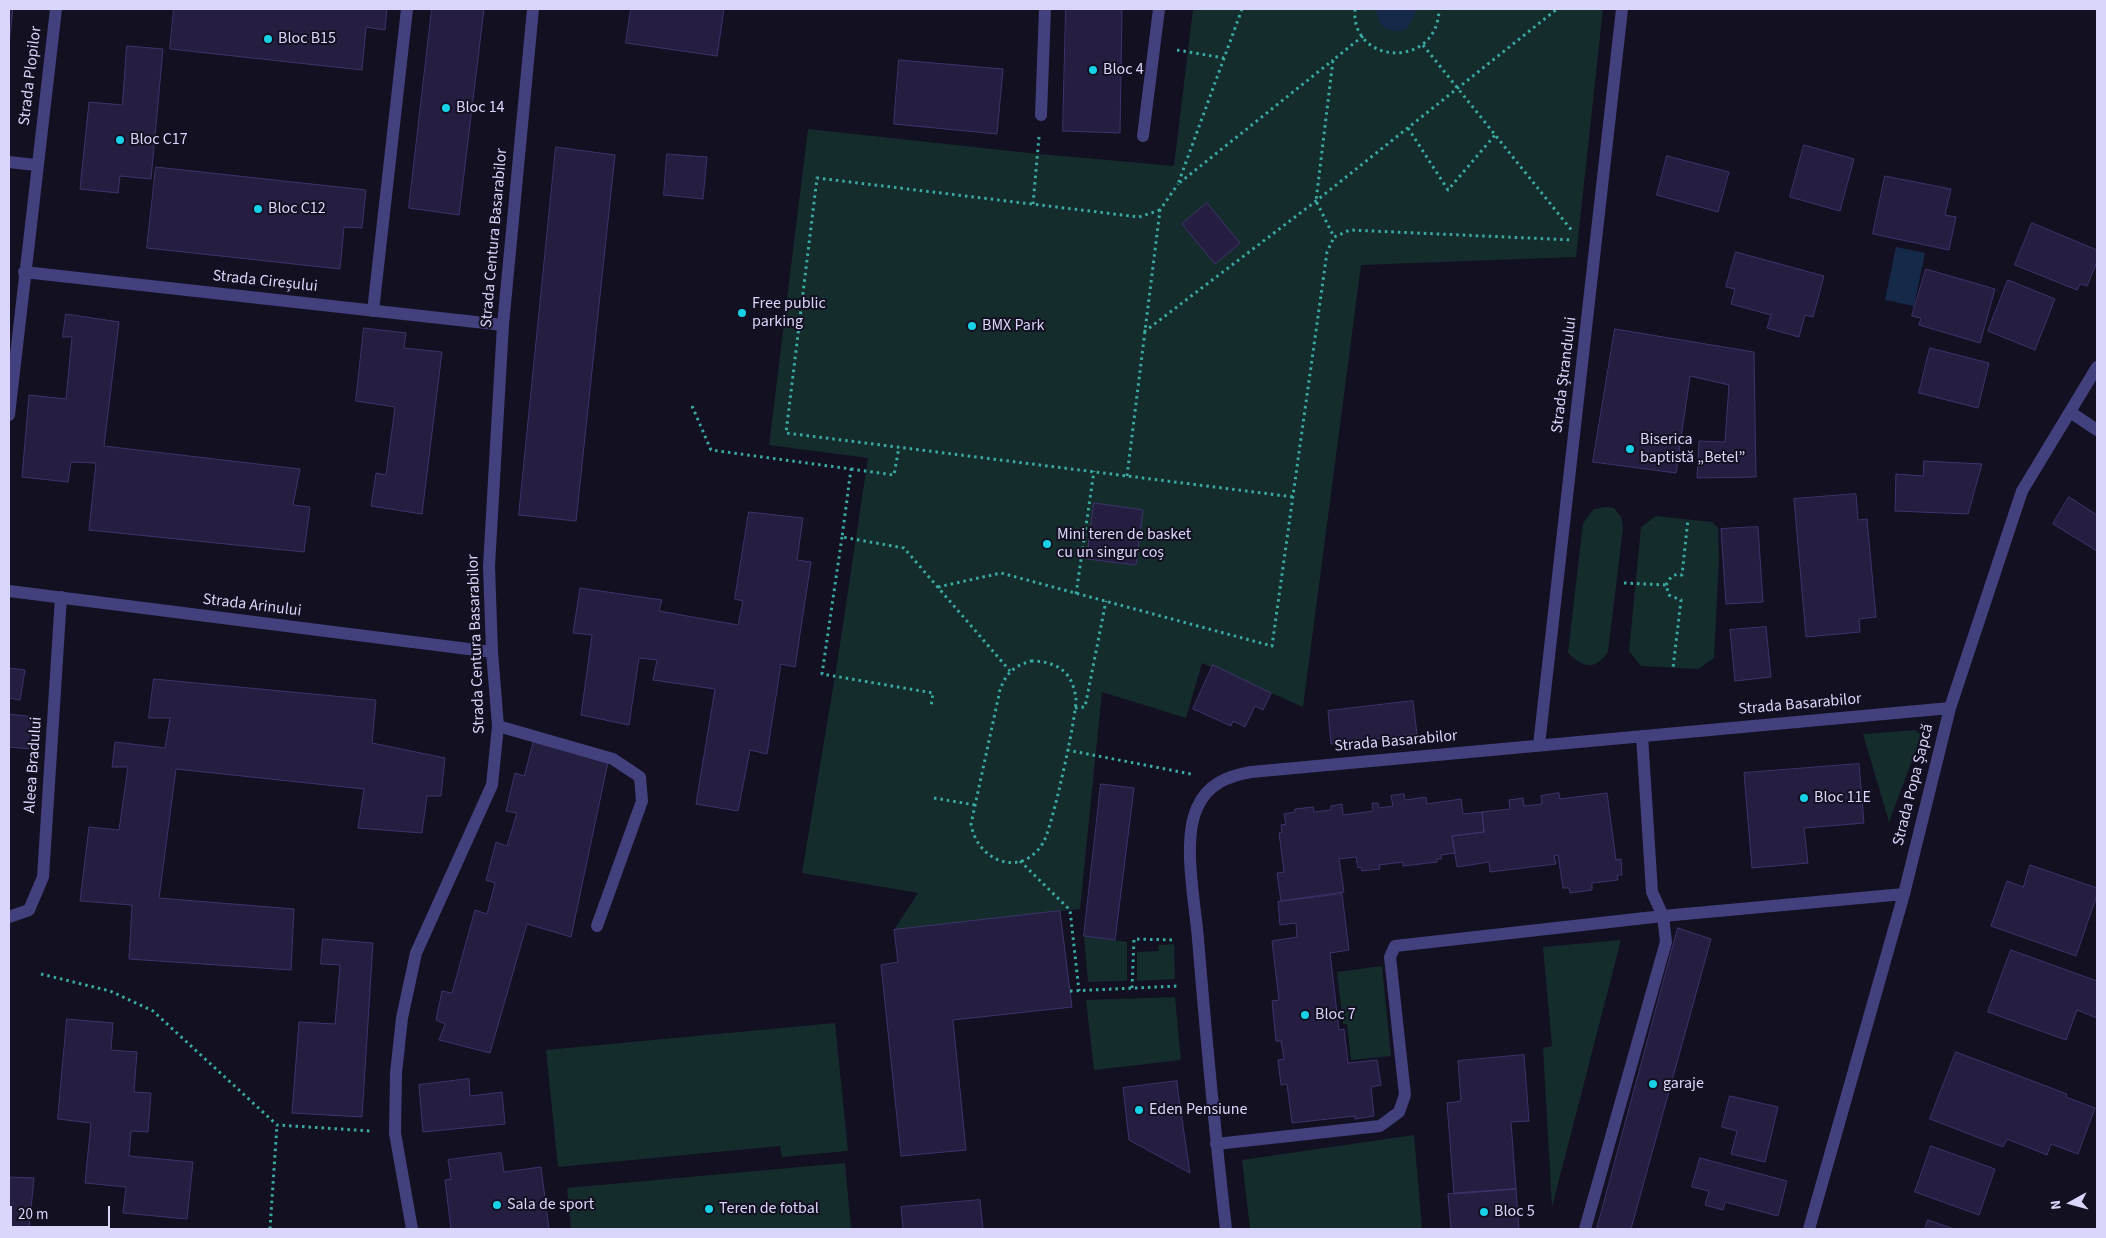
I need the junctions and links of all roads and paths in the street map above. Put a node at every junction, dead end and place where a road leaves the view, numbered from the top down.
1 (56, 9) edge
2 (407, 9) edge
3 (533, 9) edge
4 (1045, 9) edge
5 (1159, 9) edge
6 (1242, 9) edge
7 (1355, 9) edge
8 (1439, 9) edge
9 (1556, 9) edge
10 (1622, 9) edge
11 (1363, 36) junction
12 (1422, 45) junction
13 (1154, 47) junction
14 (1224, 58) junction
15 (1333, 60) junction
16 (1458, 89) junction
17 (1041, 115) joint
18 (1408, 128) junction
19 (1495, 135) junction
20 (1143, 136) dead end
21 (9, 162) edge
22 (36, 165) junction
23 (1178, 184) junction
24 (1316, 201) junction
25 (1033, 204) junction
26 (1160, 210) junction
27 (1334, 237) junction
28 (24, 272) junction
29 (373, 311) junction
30 (503, 325) junction
31 (1144, 332) junction
32 (12, 342) edge
33 (2097, 367) edge
34 (692, 406) dead end
35 (2070, 412) junction
36 (9, 415) edge
37 (2097, 430) edge
38 (899, 447) junction
39 (851, 469) junction
40 (1094, 471) junction
41 (1127, 476) junction
42 (1294, 497) junction
43 (1688, 519) dead end
44 (842, 537) junction
45 (1624, 583) dead end
46 (1666, 585) junction
47 (938, 587) junction
48 (9, 591) edge
49 (1076, 594) junction
50 (61, 597) junction
51 (1106, 601) junction
52 (492, 652) junction
53 (1673, 668) dead end
54 (1010, 671) junction
55 (931, 706) dead end
56 (1075, 708) junction
57 (1950, 708) junction
58 (498, 726) junction
59 (1642, 736) junction
60 (1539, 745) junction
61 (1067, 750) junction
62 (1221, 779) junction
63 (934, 798) dead end
64 (975, 805) junction
65 (1020, 861) junction
66 (1904, 894) junction
67 (1663, 916) junction
68 (9, 917) edge
69 (597, 926) dead end
70 (1198, 940) junction
71 (41, 974) dead end
72 (1201, 985) junction
73 (1132, 988) junction
74 (1070, 991) dead end
75 (1079, 991) junction
76 (277, 1125) junction
77 (394, 1133) junction
78 (1216, 1144) junction
79 (270, 1229) edge
80 (412, 1229) edge
81 (1226, 1229) edge
82 (1585, 1229) edge
83 (1809, 1229) edge

1 - 22 street, Strada Plopilor
2 - 29 street
3 - 30 street, Strada Centura Basarabilor
4 - 17 street
5 - 13 street
6 - 14 path
7 - 11 path
8 - 12 path
9 - 16 path
10 - 60 street, Strada Ștrandului
11 - 12 path
11 - 15 path
12 - 16 path
13 - 14 path
13 - 20 street
14 - 23 path
15 - 23 path
15 - 24 path
16 - 18 path
16 - 19 path
17 - 25 path
18 - 19 path
18 - 24 path
19 - 27 path
21 - 22 street
22 - 28 street, Strada Plopilor
23 - 26 path
24 - 27 path
24 - 31 path
25 - 26 path
25 - 38 path
26 - 31 path
27 - 42 path
28 - 29 street, Strada Cireșului
28 - 32 street, Strada Plopilor
29 - 30 street, Strada Cireșului
30 - 52 street, Strada Centura Basarabilor
31 - 41 path
32 - 36 street, Strada Plopilor
33 - 35 street, Strada Popa Șapcă
34 - 39 path
35 - 37 street
35 - 57 street, Strada Popa Șapcă
38 - 39 path
38 - 40 path
39 - 44 path
40 - 41 path
40 - 49 path
41 - 42 path
42 - 51 path
43 - 46 path
44 - 47 path
44 - 55 path
45 - 46 path
46 - 53 path
47 - 49 path
47 - 54 path
48 - 50 street, Strada Arinului
49 - 51 path
50 - 52 street, Strada Arinului
50 - 68 street, Aleea Bradului
51 - 56 path
52 - 58 street, Strada Centura Basarabilor
54 - 56 path
54 - 64 path
56 - 61 path
57 - 59 street, Strada Basarabilor
57 - 66 street, Strada Popa Șapcă
58 - 69 street
58 - 77 street, Strada Centura Basarabilor
59 - 60 street, Strada Basarabilor
59 - 67 street
60 - 62 street, Strada Basarabilor
61 - 62 path
61 - 65 path
62 - 70 street
63 - 64 path
64 - 65 path
65 - 75 path
66 - 67 street
66 - 83 street, Strada Popa Șapcă
67 - 78 street
67 - 82 street
70 - 72 street
70 - 73 path
71 - 76 path
72 - 73 path
72 - 78 street
73 - 75 path
74 - 75 path
76 - 77 path
76 - 79 path
77 - 80 street, Strada Centura Basarabilor
78 - 81 street

